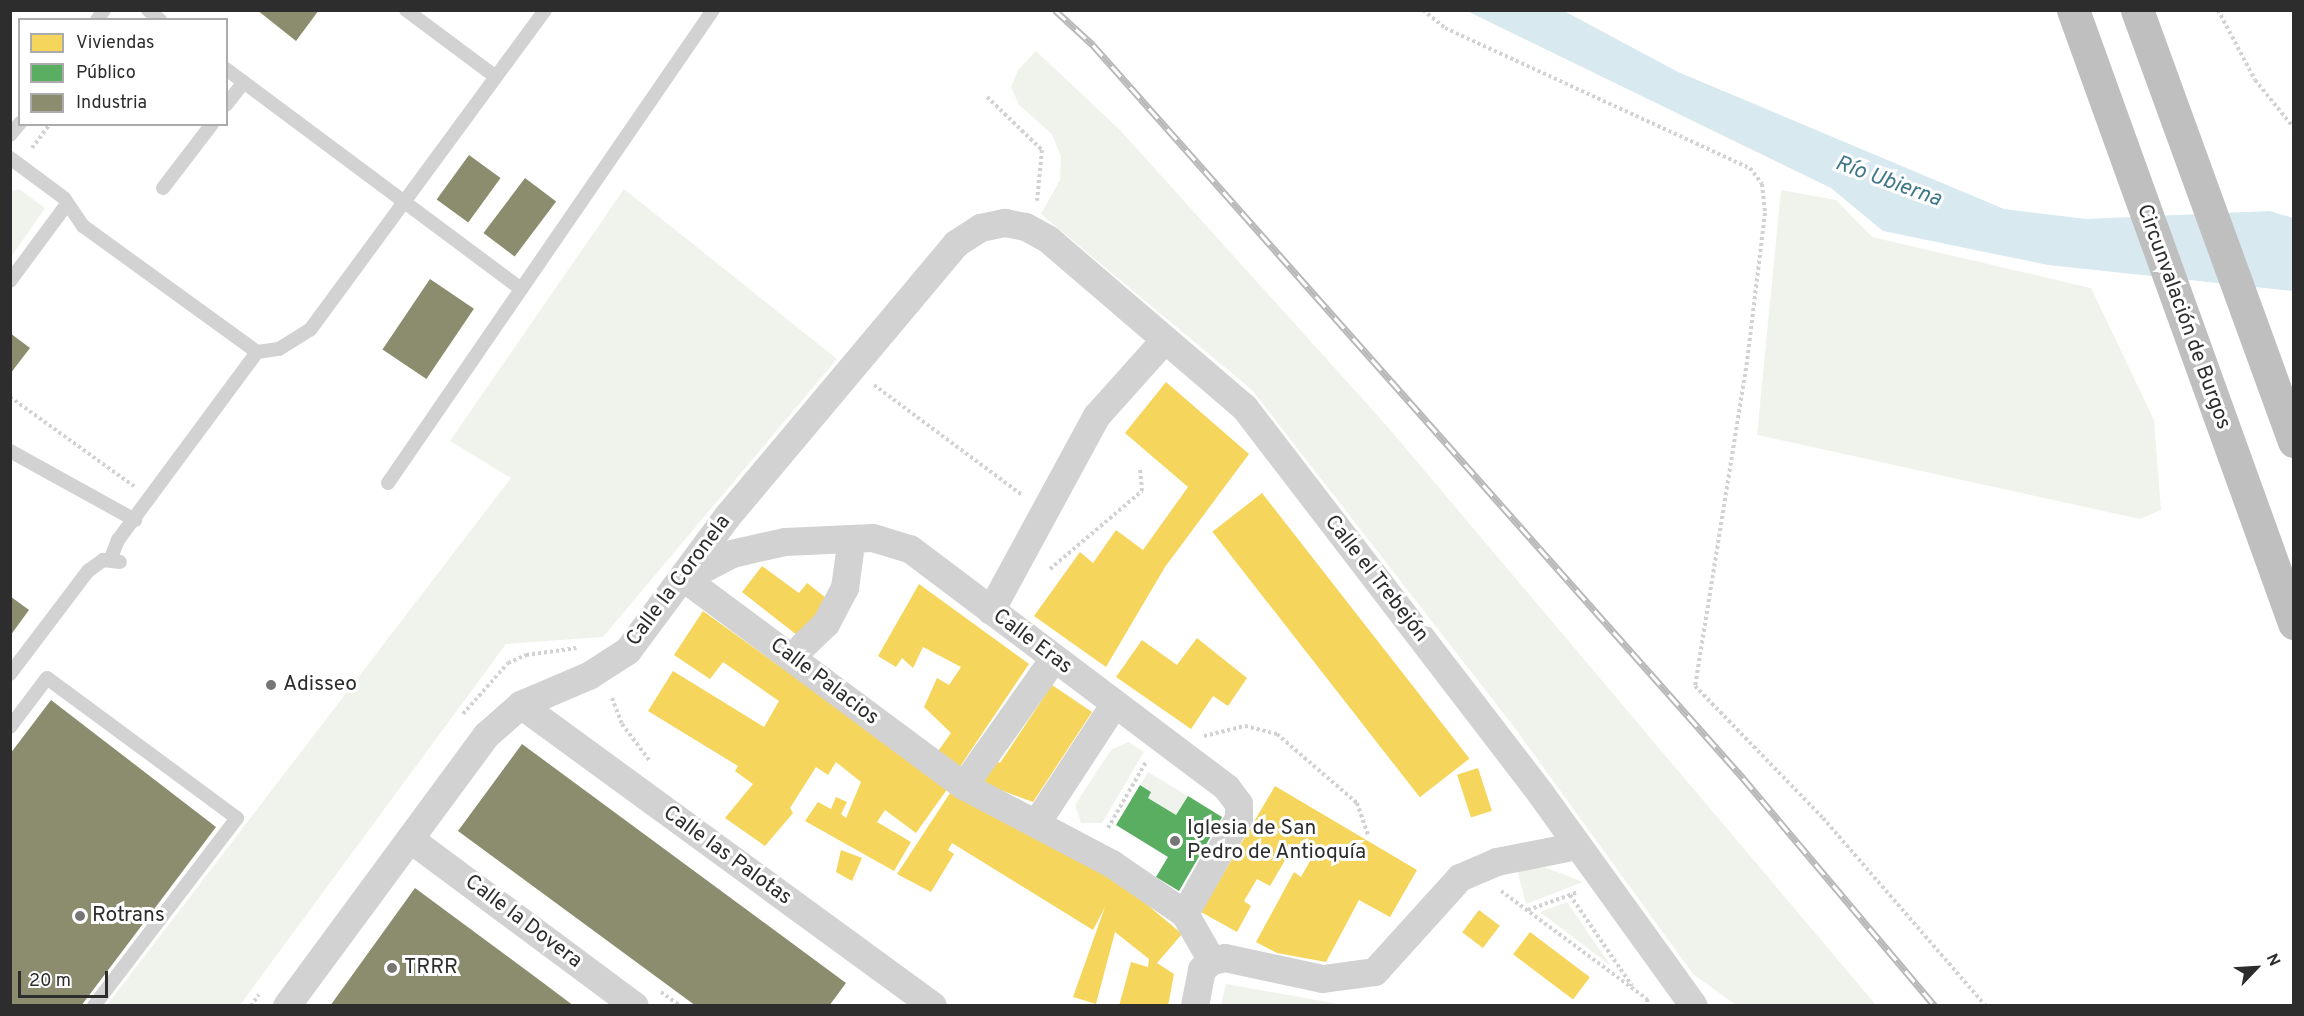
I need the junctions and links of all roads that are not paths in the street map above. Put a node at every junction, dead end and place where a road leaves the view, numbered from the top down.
1 (406, 10) edge
2 (545, 10) edge
3 (713, 10) edge
4 (2073, 10) edge
5 (2137, 10) edge
6 (228, 70) edge
7 (496, 77) junction
8 (244, 82) junction
9 (228, 102) edge
10 (210, 126) edge
11 (10, 158) edge
12 (163, 188) dead end
13 (404, 202) junction
14 (67, 204) junction
15 (994, 224) joint
16 (10, 281) edge
17 (521, 289) junction
18 (1165, 340) junction
19 (257, 352) junction
20 (2294, 441) edge
21 (10, 451) edge
22 (388, 483) dead end
23 (135, 520) junction
24 (850, 554) dead end
25 (685, 579) junction
26 (991, 612) junction
27 (2294, 623) edge
28 (803, 646) dead end
29 (1054, 659) junction
30 (10, 674) edge
31 (1115, 704) junction
32 (521, 705) junction
33 (10, 727) edge
34 (964, 786) junction
35 (1036, 823) junction
36 (410, 839) junction
37 (1578, 846) junction
38 (1185, 914) junction
39 (1212, 961) junction
40 (644, 995) edge
41 (94, 1005) edge
42 (287, 1005) edge
43 (933, 1005) edge
44 (1194, 1005) edge
45 (1694, 1005) edge

1 - 7 lane
2 - 7 lane
3 - 17 lane
4 - 27 highway, Circunvalación de Burgos
5 - 20 highway
6 - 8 lane
7 - 13 lane
8 - 9 lane
8 - 13 lane
10 - 12 lane
11 - 14 lane
13 - 17 lane
13 - 19 lane
14 - 16 lane
14 - 19 lane
15 - 18 street, Calle el Trebejón
15 - 25 street, Calle la Coronela
17 - 22 lane
18 - 26 street
18 - 37 street, Calle el Trebejón
19 - 23 lane
21 - 23 lane
23 - 30 lane
24 - 28 street
25 - 26 street, Calle Eras
25 - 32 street, Calle la Coronela
25 - 34 street, Calle Palacios
26 - 29 street, Calle Eras
29 - 31 street, Calle Eras
29 - 34 street
31 - 35 street
31 - 38 street, Calle Eras
32 - 36 street, Calle la Coronela
32 - 43 street, Calle las Palotas
33 - 41 lane
34 - 35 street, Calle Palacios
35 - 38 street, Calle Palacios
36 - 40 street, Calle la Dovera
36 - 42 street, Calle la Coronela
37 - 39 street
37 - 45 street, Calle el Trebejón
38 - 39 street, Calle Palacios
39 - 44 street

